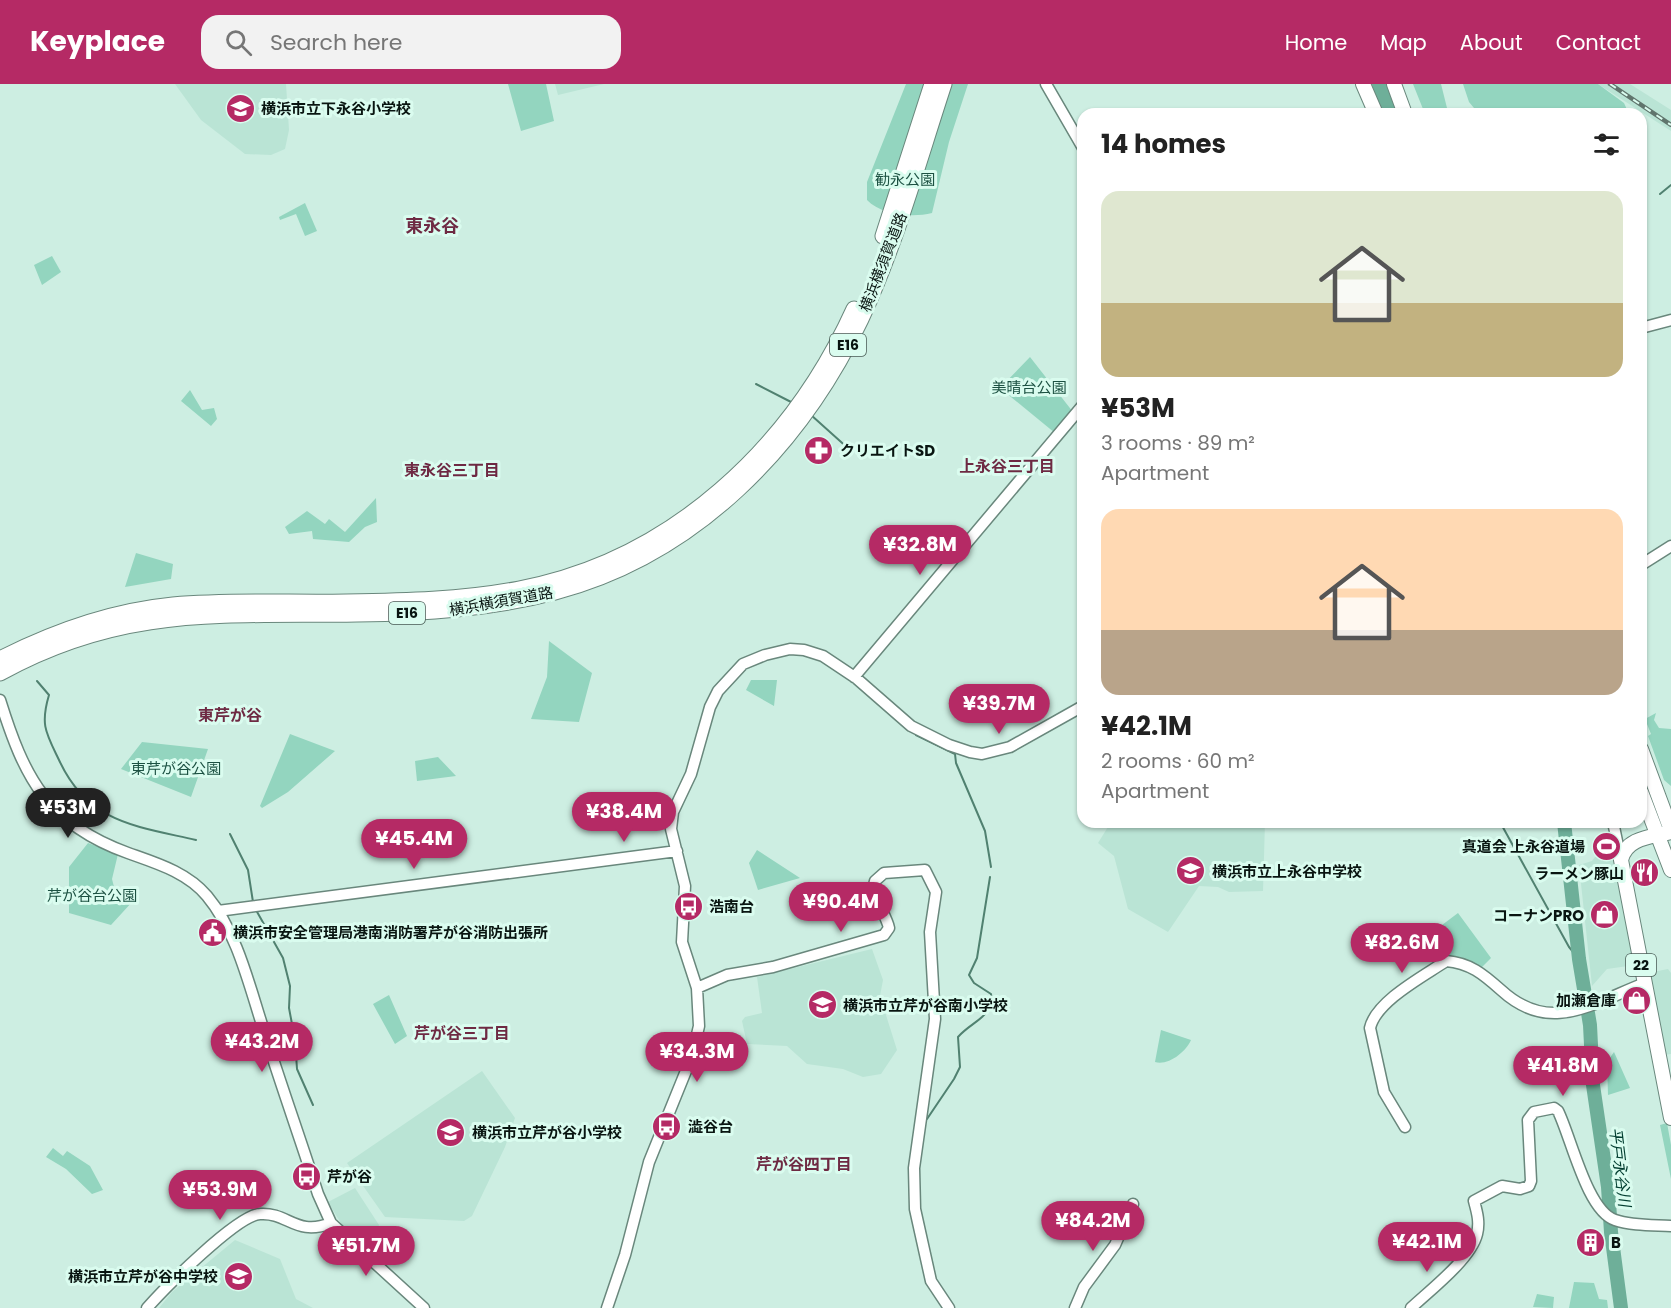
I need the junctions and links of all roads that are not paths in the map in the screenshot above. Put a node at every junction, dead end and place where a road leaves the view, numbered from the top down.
1 (932, 84) edge
2 (944, 84) edge
3 (1046, 84) edge
4 (1363, 84) edge
5 (1394, 84) edge
6 (1373, 108) edge
7 (1403, 108) edge
8 (1077, 138) edge
9 (899, 207) junction
10 (1671, 320) edge
11 (1647, 326) edge
12 (1077, 412) edge
13 (1671, 546) edge
14 (1647, 561) edge
15 (10, 658) edge
16 (0, 673) edge
17 (854, 677) junction
18 (0, 700) edge
19 (1077, 709) edge
20 (1647, 768) edge
21 (1647, 801) edge
22 (1614, 828) edge
23 (1667, 833) edge
24 (677, 850) junction
25 (1621, 860) junction
26 (1671, 870) edge
27 (218, 911) junction
28 (1645, 983) junction
29 (697, 988) junction
30 (1671, 1118) edge
31 (1405, 1127) dead end
32 (1133, 1204) dead end
33 (331, 1223) junction
34 (1671, 1226) edge
35 (147, 1308) edge
36 (424, 1308) edge
37 (607, 1308) edge
38 (949, 1308) edge
39 (1075, 1308) edge
40 (1411, 1308) edge

1 - 9 highway, 横浜横須賀道路 / E16
2 - 9 highway, 横浜横須賀道路 / E16
3 - 8 street
4 - 6 main road
5 - 7 main road
9 - 15 highway, 横浜横須賀道路 / E16
10 - 11 street
12 - 17 street
13 - 14 street
15 - 16 highway, 横浜横須賀道路 / E16
17 - 19 street
17 - 24 street
18 - 27 street
20 - 23 main road
21 - 23 main road
22 - 25 street
23 - 25 main road
23 - 26 main road
24 - 27 street
24 - 29 street
25 - 28 main road, 22
27 - 33 street
28 - 30 main road, 22
28 - 31 street
29 - 37 street
29 - 38 street
32 - 39 street
33 - 35 street
33 - 36 street
34 - 40 street

